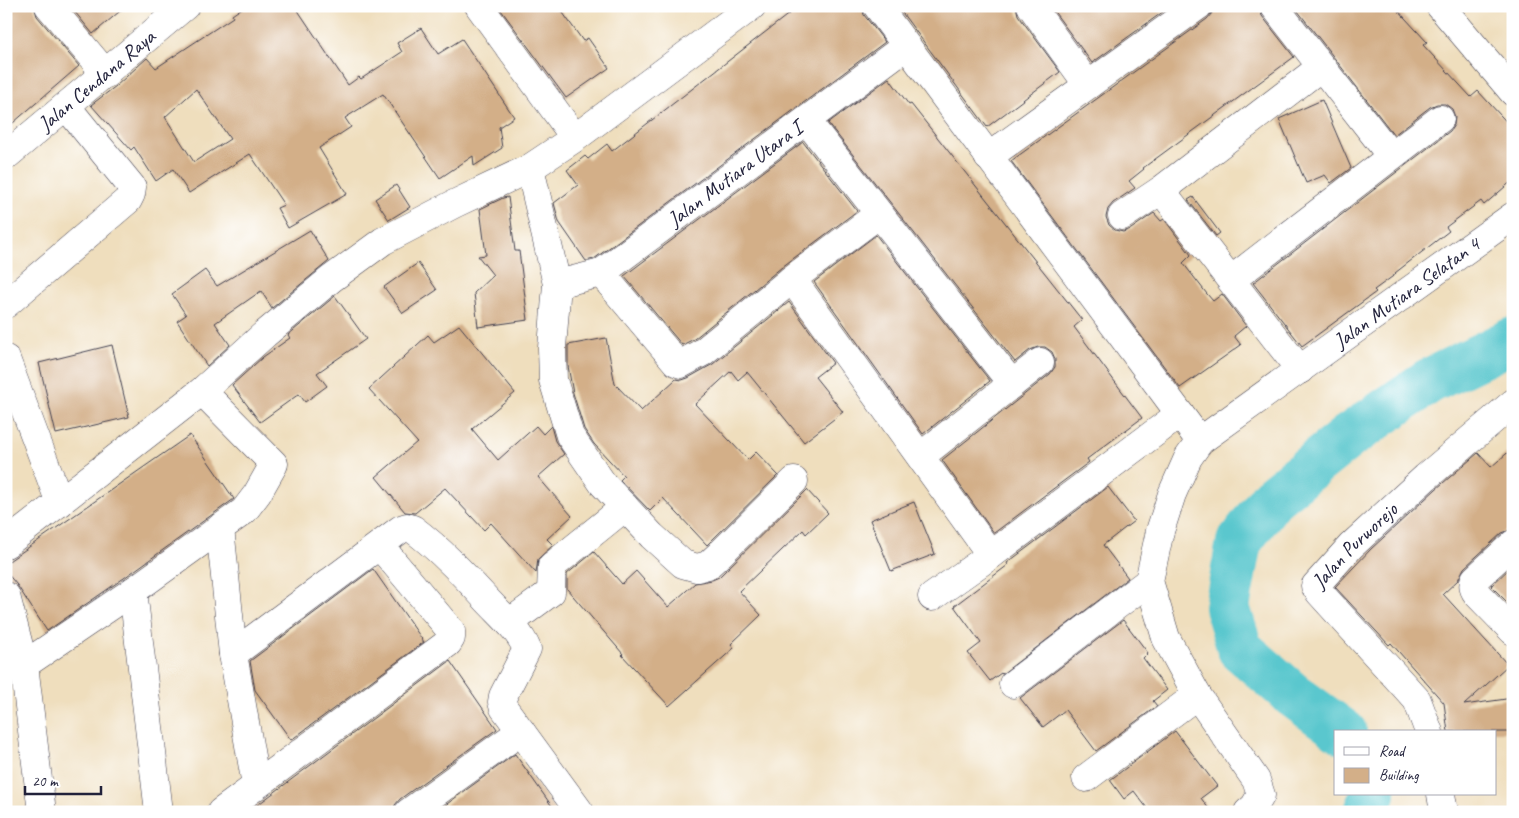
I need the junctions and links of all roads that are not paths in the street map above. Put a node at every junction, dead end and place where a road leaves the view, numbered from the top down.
1 (49, 6) edge
2 (185, 6) edge
3 (479, 6) edge
4 (752, 6) edge
5 (877, 6) edge
6 (1032, 6) edge
7 (1198, 6) edge
8 (1274, 6) edge
9 (1440, 6) edge
10 (906, 46) junction
11 (1321, 67) junction
12 (106, 74) junction
13 (1088, 85) junction
14 (1513, 92) edge
15 (66, 106) junction
16 (1440, 118) dead end
17 (807, 121) junction
18 (575, 138) junction
19 (9, 147) edge
20 (1391, 156) junction
21 (988, 157) junction
22 (530, 168) junction
23 (1161, 190) junction
24 (879, 214) junction
25 (1122, 216) dead end
26 (1513, 216) edge
27 (601, 274) junction
28 (792, 279) junction
29 (1231, 280) junction
30 (557, 284) junction
31 (6, 304) edge
32 (6, 358) edge
33 (1040, 362) dead end
34 (1300, 370) junction
35 (1012, 384) junction
36 (202, 391) junction
37 (1513, 403) edge
38 (1180, 414) junction
39 (1200, 441) junction
40 (920, 456) junction
41 (794, 481) dead end
42 (60, 503) junction
43 (625, 507) junction
44 (220, 528) junction
45 (6, 544) edge
46 (1513, 544) edge
47 (380, 546) junction
48 (992, 555) junction
49 (1149, 581) junction
50 (133, 591) junction
51 (6, 596) edge
52 (932, 597) dead end
53 (509, 623) junction
54 (1513, 631) edge
55 (233, 654) junction
56 (24, 665) junction
57 (1013, 684) dead end
58 (1197, 695) junction
59 (1428, 730) edge
60 (521, 731) junction
61 (1086, 778) dead end
62 (256, 785) junction
63 (1441, 796) edge
64 (42, 812) edge
65 (159, 812) edge
66 (221, 812) edge
67 (410, 812) edge
68 (580, 812) edge
69 (1248, 812) edge
70 (1444, 812) edge

1 - 12 street
2 - 12 street, Jalan Cendana Raya
3 - 18 street
4 - 18 street
5 - 10 street
6 - 13 street
7 - 13 street
8 - 11 street
9 - 14 street
10 - 17 street, Jalan Mutiara Utara I
10 - 21 street
11 - 20 street
11 - 23 street
12 - 15 street, Jalan Cendana Raya
13 - 21 street
15 - 19 street, Jalan Cendana Raya
15 - 31 street
16 - 20 street
17 - 24 street
17 - 27 street, Jalan Mutiara Utara I
18 - 22 street
20 - 29 street
21 - 38 street
22 - 30 street
22 - 36 street
23 - 25 street
23 - 29 street
24 - 28 street
24 - 35 street
26 - 34 street, Jalan Mutiara Selatan 4
27 - 28 street
27 - 30 street, Jalan Mutiara Utara I
28 - 40 street
29 - 34 street
30 - 43 street
32 - 42 street
33 - 35 street
34 - 39 street, Jalan Mutiara Selatan 4
35 - 40 street
36 - 42 street
36 - 44 street
37 - 59 street, Jalan Purworejo
38 - 39 street
38 - 48 street
39 - 49 street
40 - 48 street
41 - 43 street
42 - 45 street
43 - 53 street
44 - 50 street
44 - 55 street
46 - 54 street
47 - 53 street
47 - 55 street
47 - 62 street
48 - 52 street
49 - 57 street
49 - 58 street
50 - 56 street
50 - 65 street
51 - 56 street
53 - 60 street
55 - 62 street
56 - 64 street
58 - 61 street
58 - 69 street
60 - 67 street
60 - 68 street
62 - 66 street
63 - 70 street

